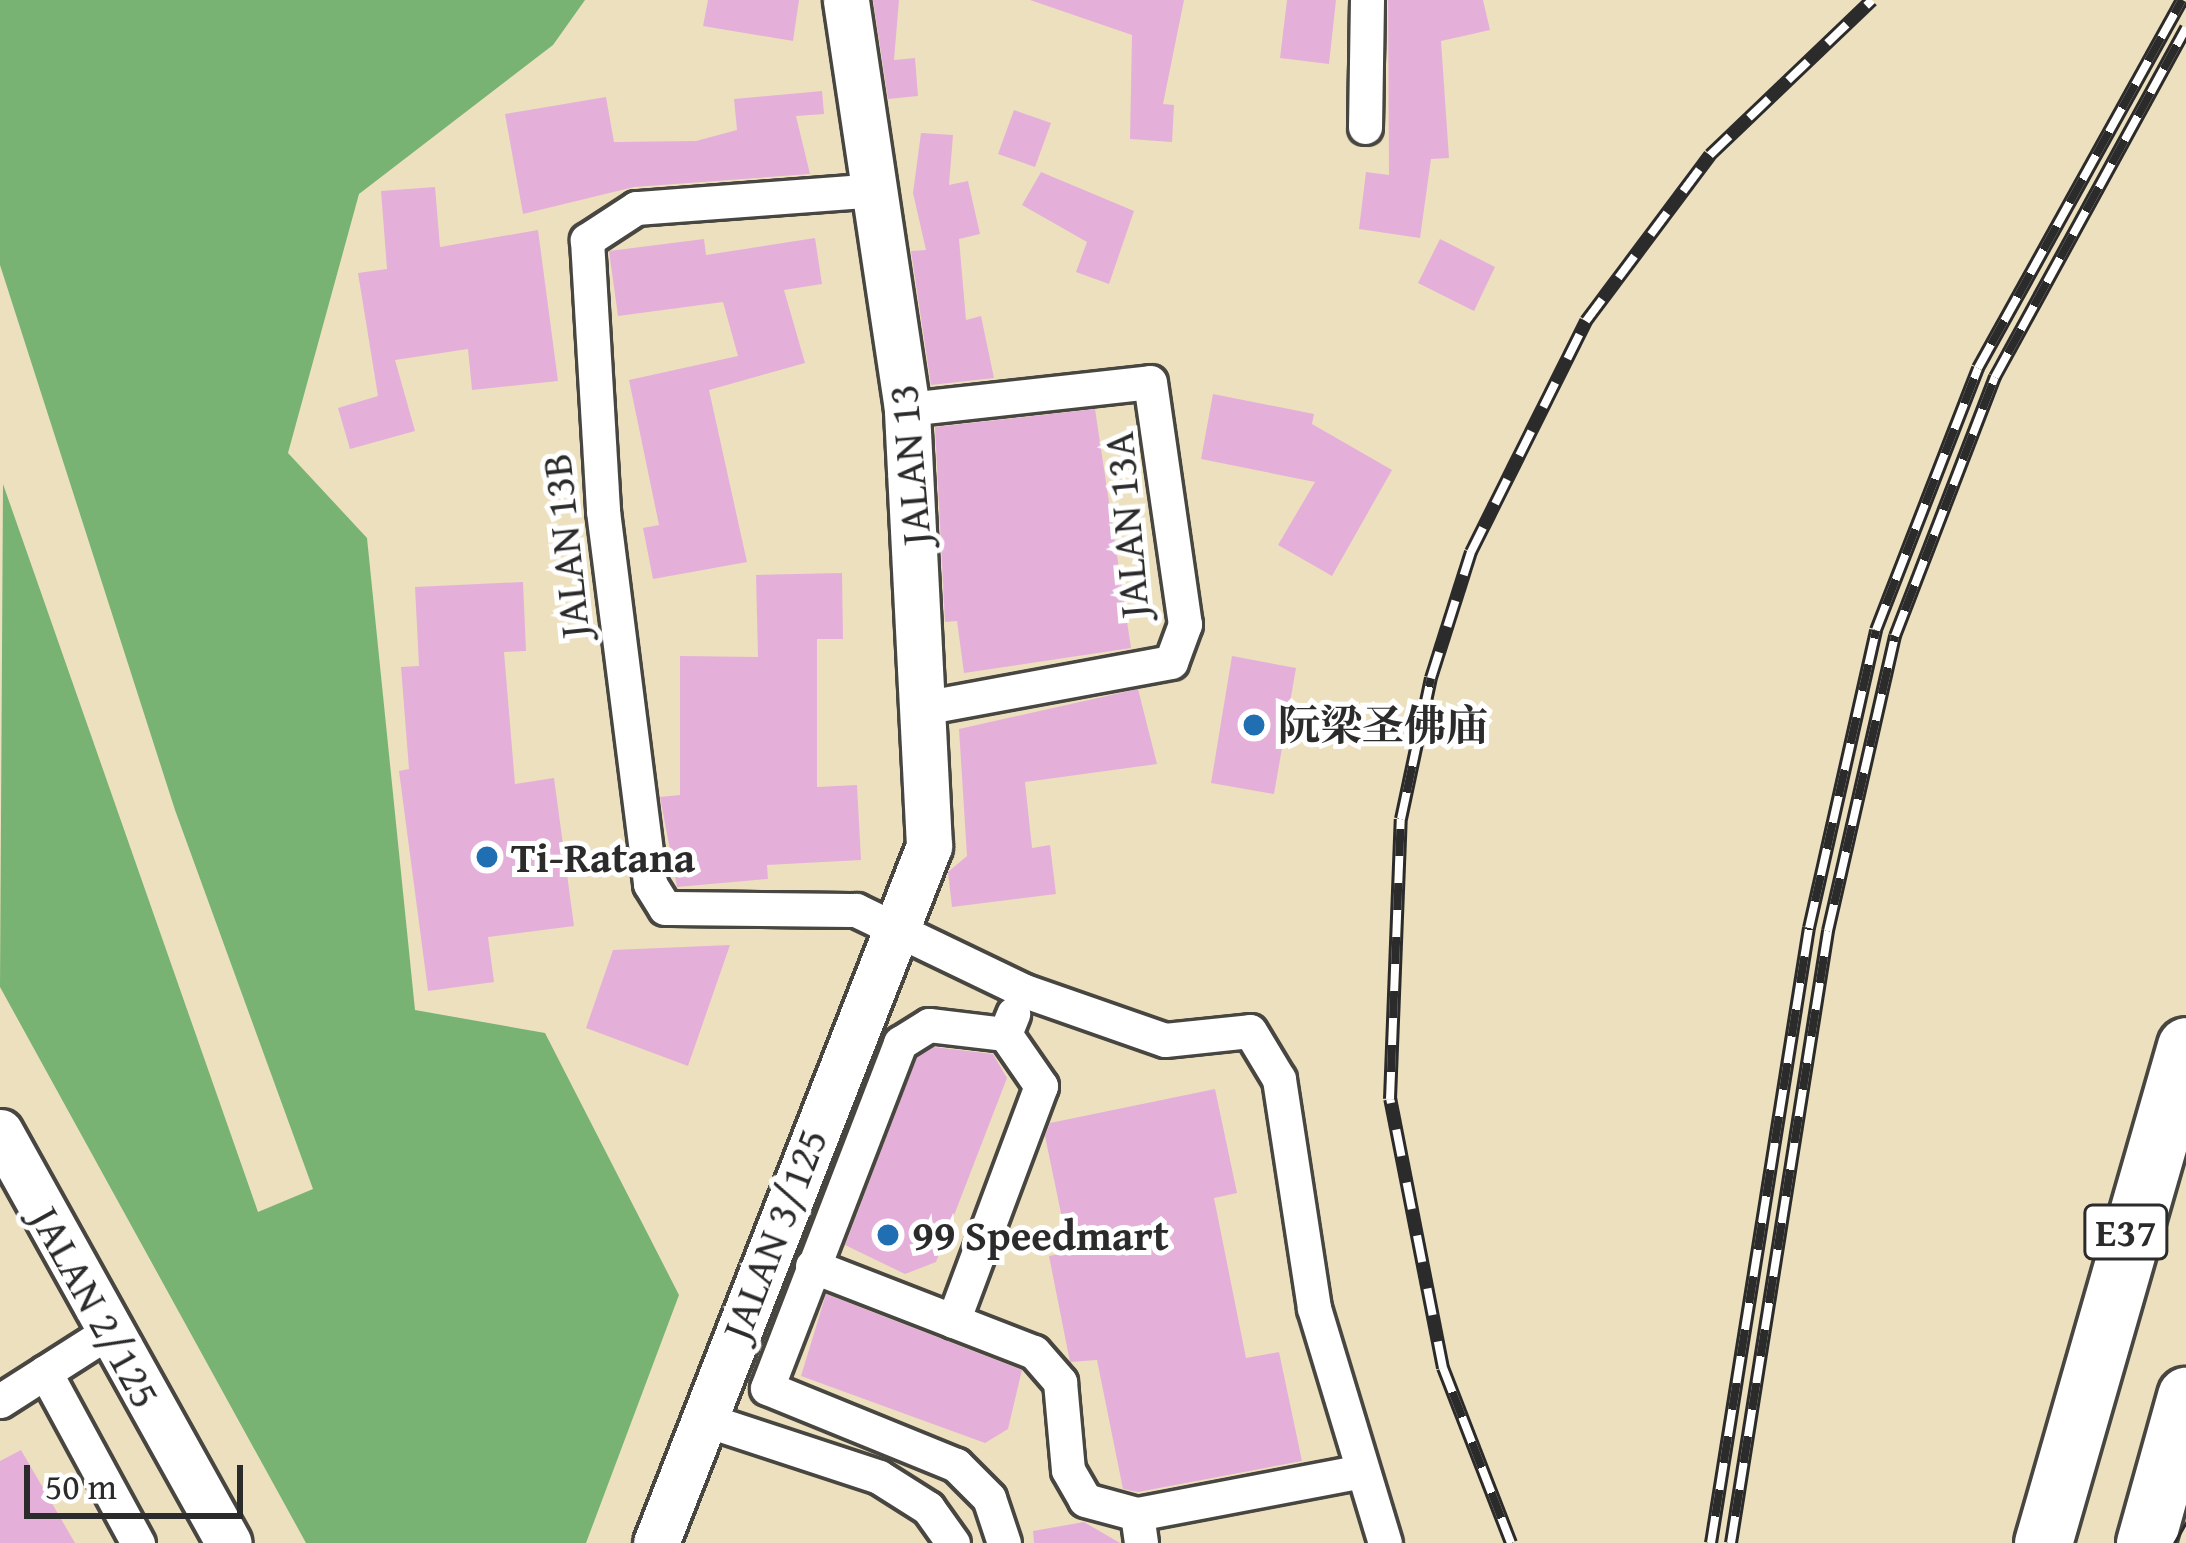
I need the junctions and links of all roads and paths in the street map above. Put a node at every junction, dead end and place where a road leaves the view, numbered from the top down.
1 (846, 0) edge
2 (1367, 0) edge
3 (1365, 127) dead end
4 (877, 190) junction
5 (907, 409) junction
6 (929, 707) junction
7 (893, 925) junction
8 (1022, 990) junction
9 (1005, 1034) junction
10 (2186, 1046) edge
11 (0, 1132) edge
12 (812, 1266) junction
13 (953, 1321) junction
14 (108, 1332) junction
15 (44, 1372) junction
16 (2186, 1396) edge
17 (0, 1401) edge
18 (703, 1419) junction
19 (1358, 1472) junction
20 (1139, 1528) edge
21 (138, 1543) edge
22 (229, 1543) edge
23 (656, 1543) edge
24 (952, 1543) edge
25 (1004, 1543) edge
26 (1385, 1543) edge
27 (2043, 1543) edge
28 (2145, 1543) edge

1 - 4 street, JALAN 13
2 - 3 street
4 - 5 street, JALAN 13
4 - 7 street, JALAN 13B
5 - 6 street, JALAN 13
5 - 6 street, JALAN 13A
6 - 7 street, JALAN 13
7 - 8 street
7 - 18 street, JALAN 3/125
8 - 9 street
8 - 19 street
9 - 12 street
9 - 13 street
10 - 27 highway, E37
11 - 14 street, JALAN 2/125
12 - 13 street
12 - 25 street
13 - 20 street
14 - 15 street
14 - 22 street, JALAN 2/125
15 - 17 street
15 - 21 street
16 - 28 highway
18 - 23 street, JALAN 3/125
18 - 24 street
19 - 20 street
19 - 26 street

